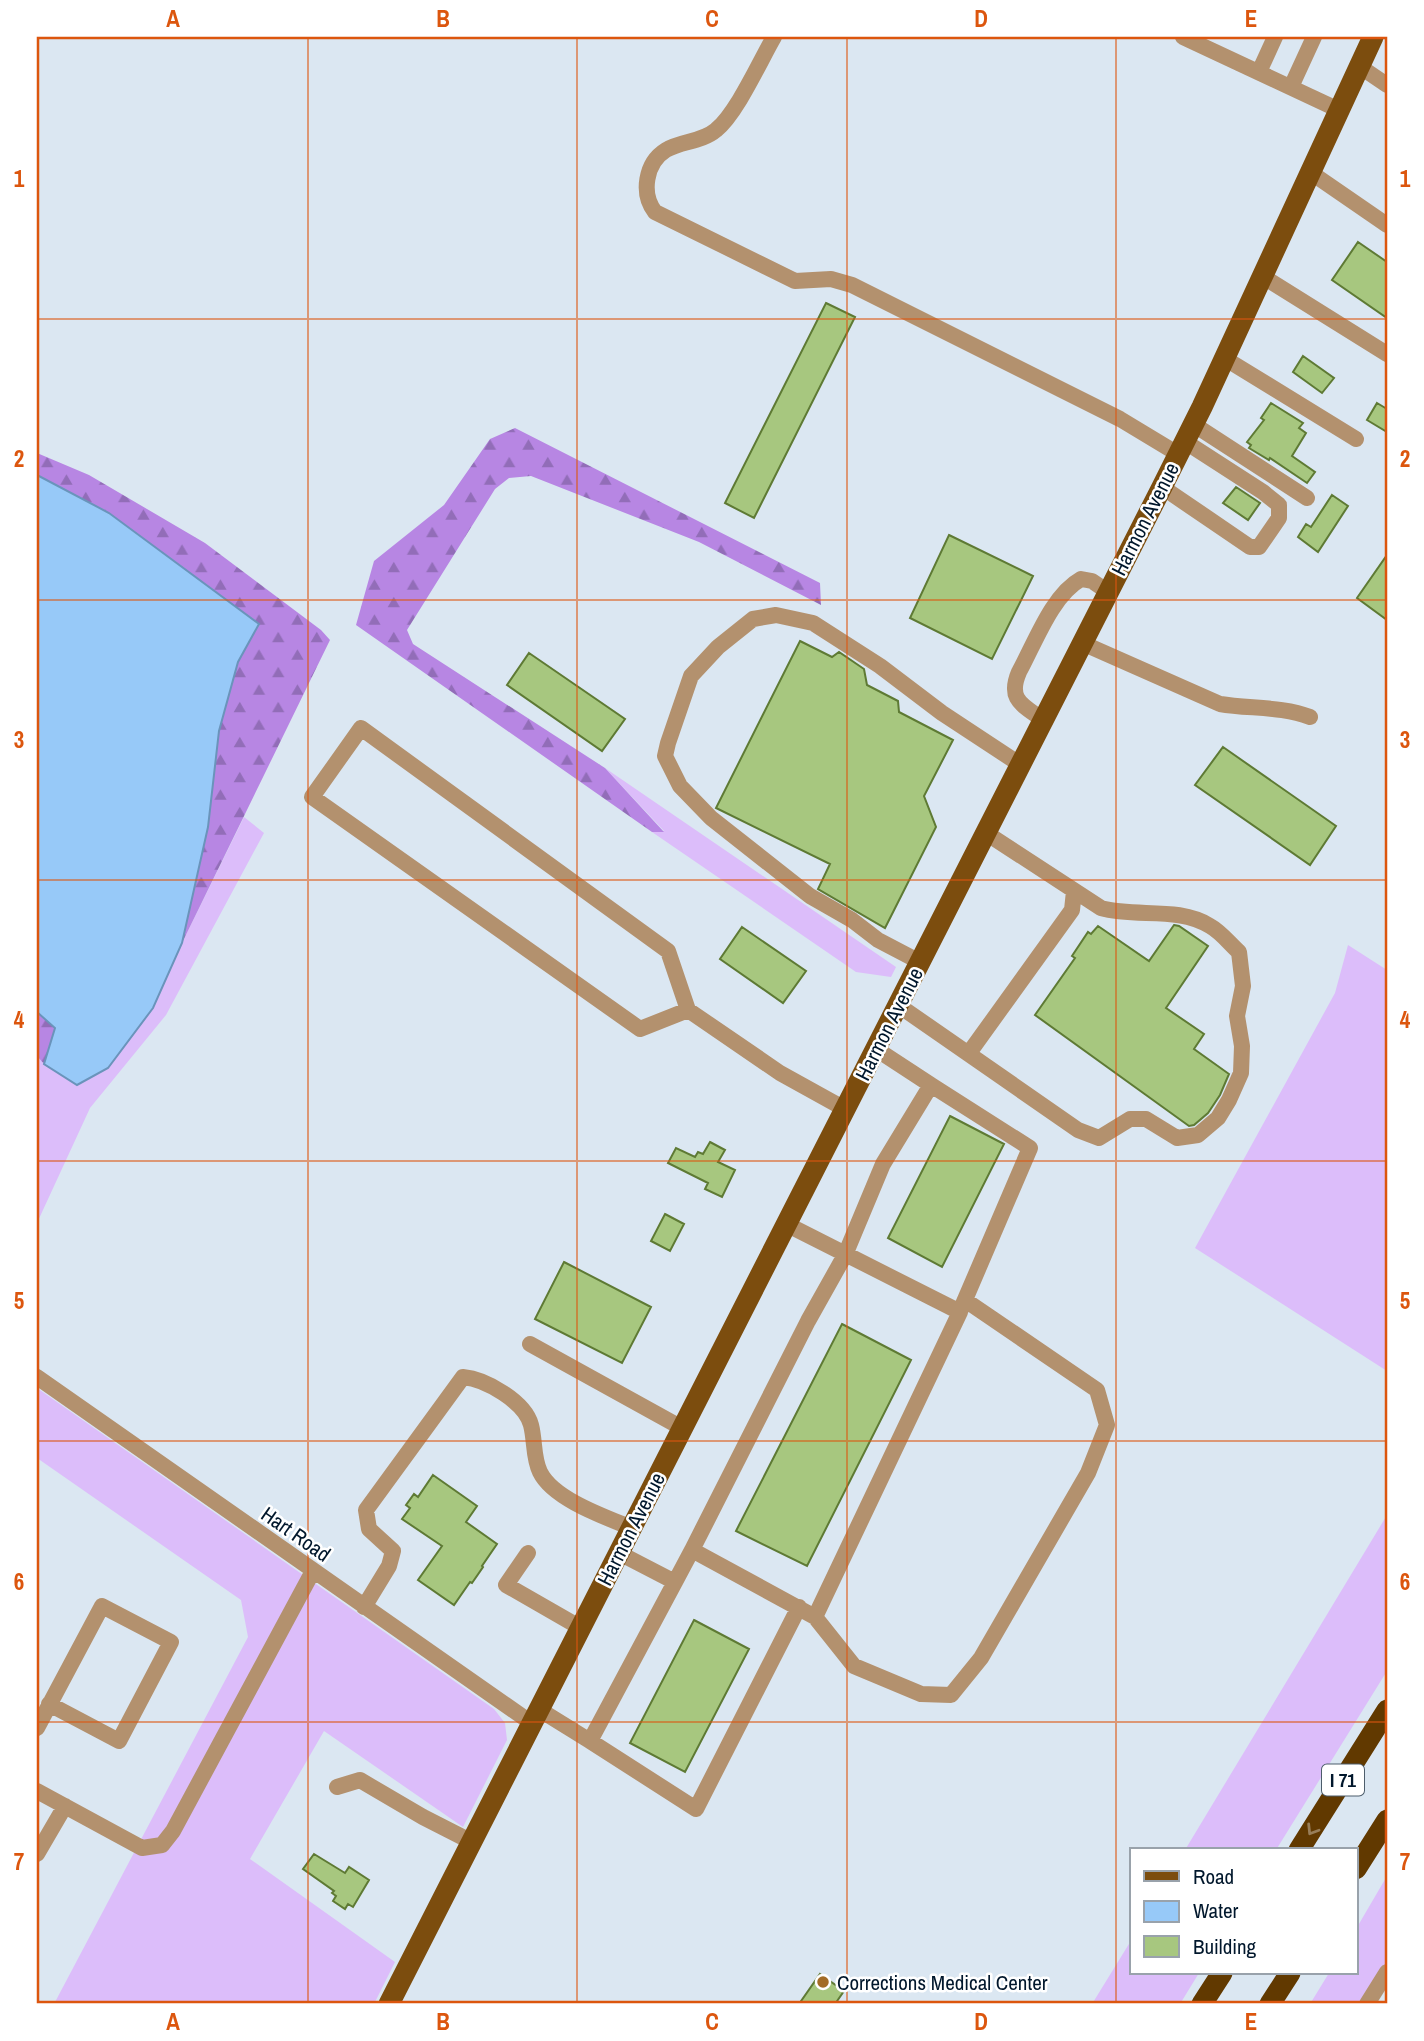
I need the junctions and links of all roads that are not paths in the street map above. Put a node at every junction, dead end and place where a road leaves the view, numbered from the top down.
1 (774, 37) edge
2 (1183, 37) edge
3 (1275, 37) edge
4 (1314, 37) edge
5 (1373, 37) edge
6 (1359, 66) junction
7 (1259, 72) junction
8 (1387, 85) edge
9 (1291, 87) junction
10 (1339, 110) junction
11 (1310, 172) junction
12 (1387, 225) edge
13 (1262, 276) junction
14 (1387, 354) edge
15 (1224, 358) junction
16 (1356, 439) dead end
17 (1185, 440) junction
18 (1162, 487) junction
19 (1307, 498) dead end
20 (1108, 592) junction
21 (1082, 643) junction
22 (1310, 718) dead end
23 (1043, 720) junction
24 (1021, 765) junction
25 (986, 833) junction
26 (1074, 891) junction
27 (920, 962) junction
28 (898, 1005) junction
29 (688, 1010) junction
30 (876, 1049) junction
31 (969, 1054) junction
32 (931, 1085) junction
33 (845, 1109) junction
34 (786, 1224) junction
35 (845, 1255) junction
36 (962, 1306) junction
37 (530, 1344) dead end
38 (37, 1377) edge
39 (682, 1428) junction
40 (632, 1528) junction
41 (692, 1550) junction
42 (528, 1553) dead end
43 (619, 1553) junction
44 (313, 1571) junction
45 (675, 1582) junction
46 (364, 1606) junction
47 (799, 1608) junction
48 (815, 1617) junction
49 (581, 1628) junction
50 (49, 1704) junction
51 (1387, 1710) edge
52 (536, 1717) junction
53 (37, 1728) edge
54 (590, 1741) junction
55 (337, 1787) dead end
56 (37, 1791) edge
57 (65, 1806) junction
58 (1387, 1820) edge
59 (472, 1842) junction
60 (1300, 1848) edge
61 (37, 1854) edge
62 (1358, 1866) edge
63 (1387, 1972) edge
64 (1221, 1974) edge
65 (1289, 1974) edge
66 (389, 2004) edge
67 (1202, 2004) edge
68 (1270, 2004) edge
69 (1367, 2004) edge

1 - 17 street
2 - 7 street
3 - 7 street
4 - 9 street
5 - 6 main road, Harmon Avenue
6 - 8 street
6 - 10 main road, Harmon Avenue
7 - 9 street
9 - 10 street
10 - 11 main road, Harmon Avenue
11 - 12 street
11 - 13 main road, Harmon Avenue
13 - 14 street
13 - 15 main road, Harmon Avenue
15 - 16 street
15 - 17 main road, Harmon Avenue
17 - 18 main road, Harmon Avenue
17 - 18 street
17 - 19 street
18 - 20 main road, Harmon Avenue
20 - 21 main road, Harmon Avenue
20 - 23 street
21 - 22 street
21 - 23 main road, Harmon Avenue
23 - 24 main road, Harmon Avenue
24 - 25 main road, Harmon Avenue
24 - 27 street
25 - 26 street
25 - 27 main road, Harmon Avenue
26 - 31 street
26 - 31 street
27 - 28 main road, Harmon Avenue
28 - 30 main road, Harmon Avenue
28 - 31 street
29 - 29 street
29 - 33 street
30 - 32 street
30 - 33 main road, Harmon Avenue
32 - 35 street
32 - 36 street
33 - 34 main road, Harmon Avenue
34 - 35 street
34 - 39 main road, Harmon Avenue
35 - 36 street
35 - 41 street
36 - 48 street
36 - 48 street
37 - 39 street
38 - 44 street, Hart Road
39 - 40 main road, Harmon Avenue
40 - 43 main road, Harmon Avenue
40 - 46 street
41 - 45 street
41 - 47 street
42 - 49 street
43 - 45 street
43 - 49 main road, Harmon Avenue
44 - 46 street, Hart Road
44 - 57 street
45 - 54 street
46 - 52 street, Hart Road
47 - 48 street
47 - 54 street, Hart Road
49 - 52 main road, Harmon Avenue
50 - 50 street
50 - 53 street
51 -> 60 highway, I 71
52 - 54 street, Hart Road
52 - 59 main road, Harmon Avenue
55 - 59 street
56 - 57 street
57 - 61 street
58 - 62 highway
59 - 66 main road, Harmon Avenue
63 - 69 street
64 - 67 highway
65 - 68 highway

